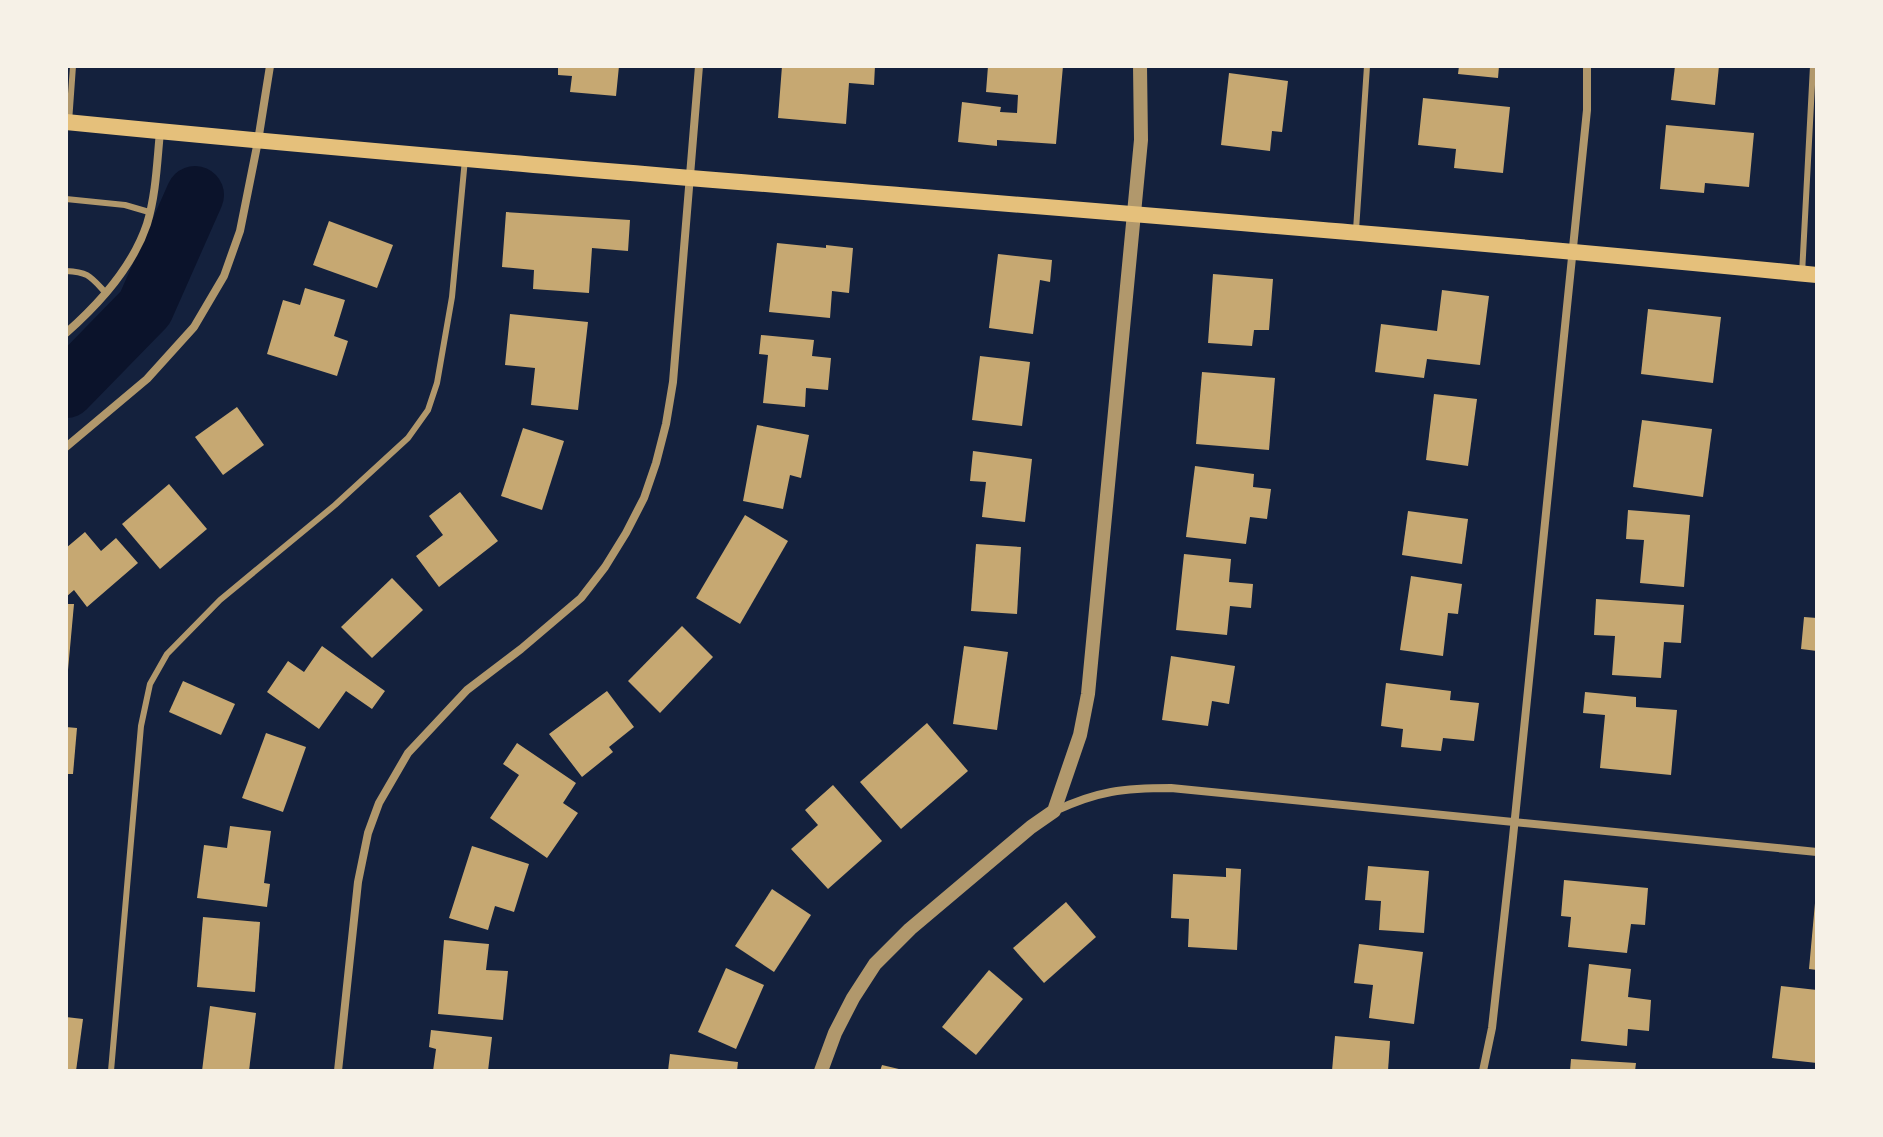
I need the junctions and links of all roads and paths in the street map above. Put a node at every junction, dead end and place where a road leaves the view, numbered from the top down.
1 (73, 66) edge
2 (270, 66) edge
3 (699, 66) edge
4 (1140, 66) edge
5 (1367, 66) edge
6 (1587, 66) edge
7 (1813, 66) edge
8 (68, 123) edge
9 (160, 132) junction
10 (258, 141) junction
11 (465, 159) junction
12 (690, 179) junction
13 (66, 199) edge
14 (149, 212) junction
15 (1133, 215) junction
16 (1356, 233) junction
17 (1572, 251) junction
18 (66, 271) edge
19 (1809, 274) edge
20 (105, 292) junction
21 (66, 333) edge
22 (66, 447) edge
23 (1054, 811) junction
24 (1514, 823) junction
25 (1817, 852) edge
26 (111, 1071) edge
27 (338, 1071) edge
28 (821, 1071) edge
29 (1483, 1071) edge

1 - 8 lane
2 - 10 street
3 - 12 street
4 - 15 street
5 - 16 lane
6 - 17 street
7 - 19 lane
8 - 9 main road
9 - 10 main road
9 - 14 street
10 - 11 main road
10 - 22 street
11 - 12 main road
11 - 26 lane
12 - 15 main road
12 - 27 street
13 - 14 lane
14 - 20 street
15 - 16 main road
15 - 23 street
16 - 17 main road
17 - 19 main road
17 - 24 street
18 - 20 lane
20 - 21 street
23 - 24 street
23 - 28 street
24 - 25 street
24 - 29 street

